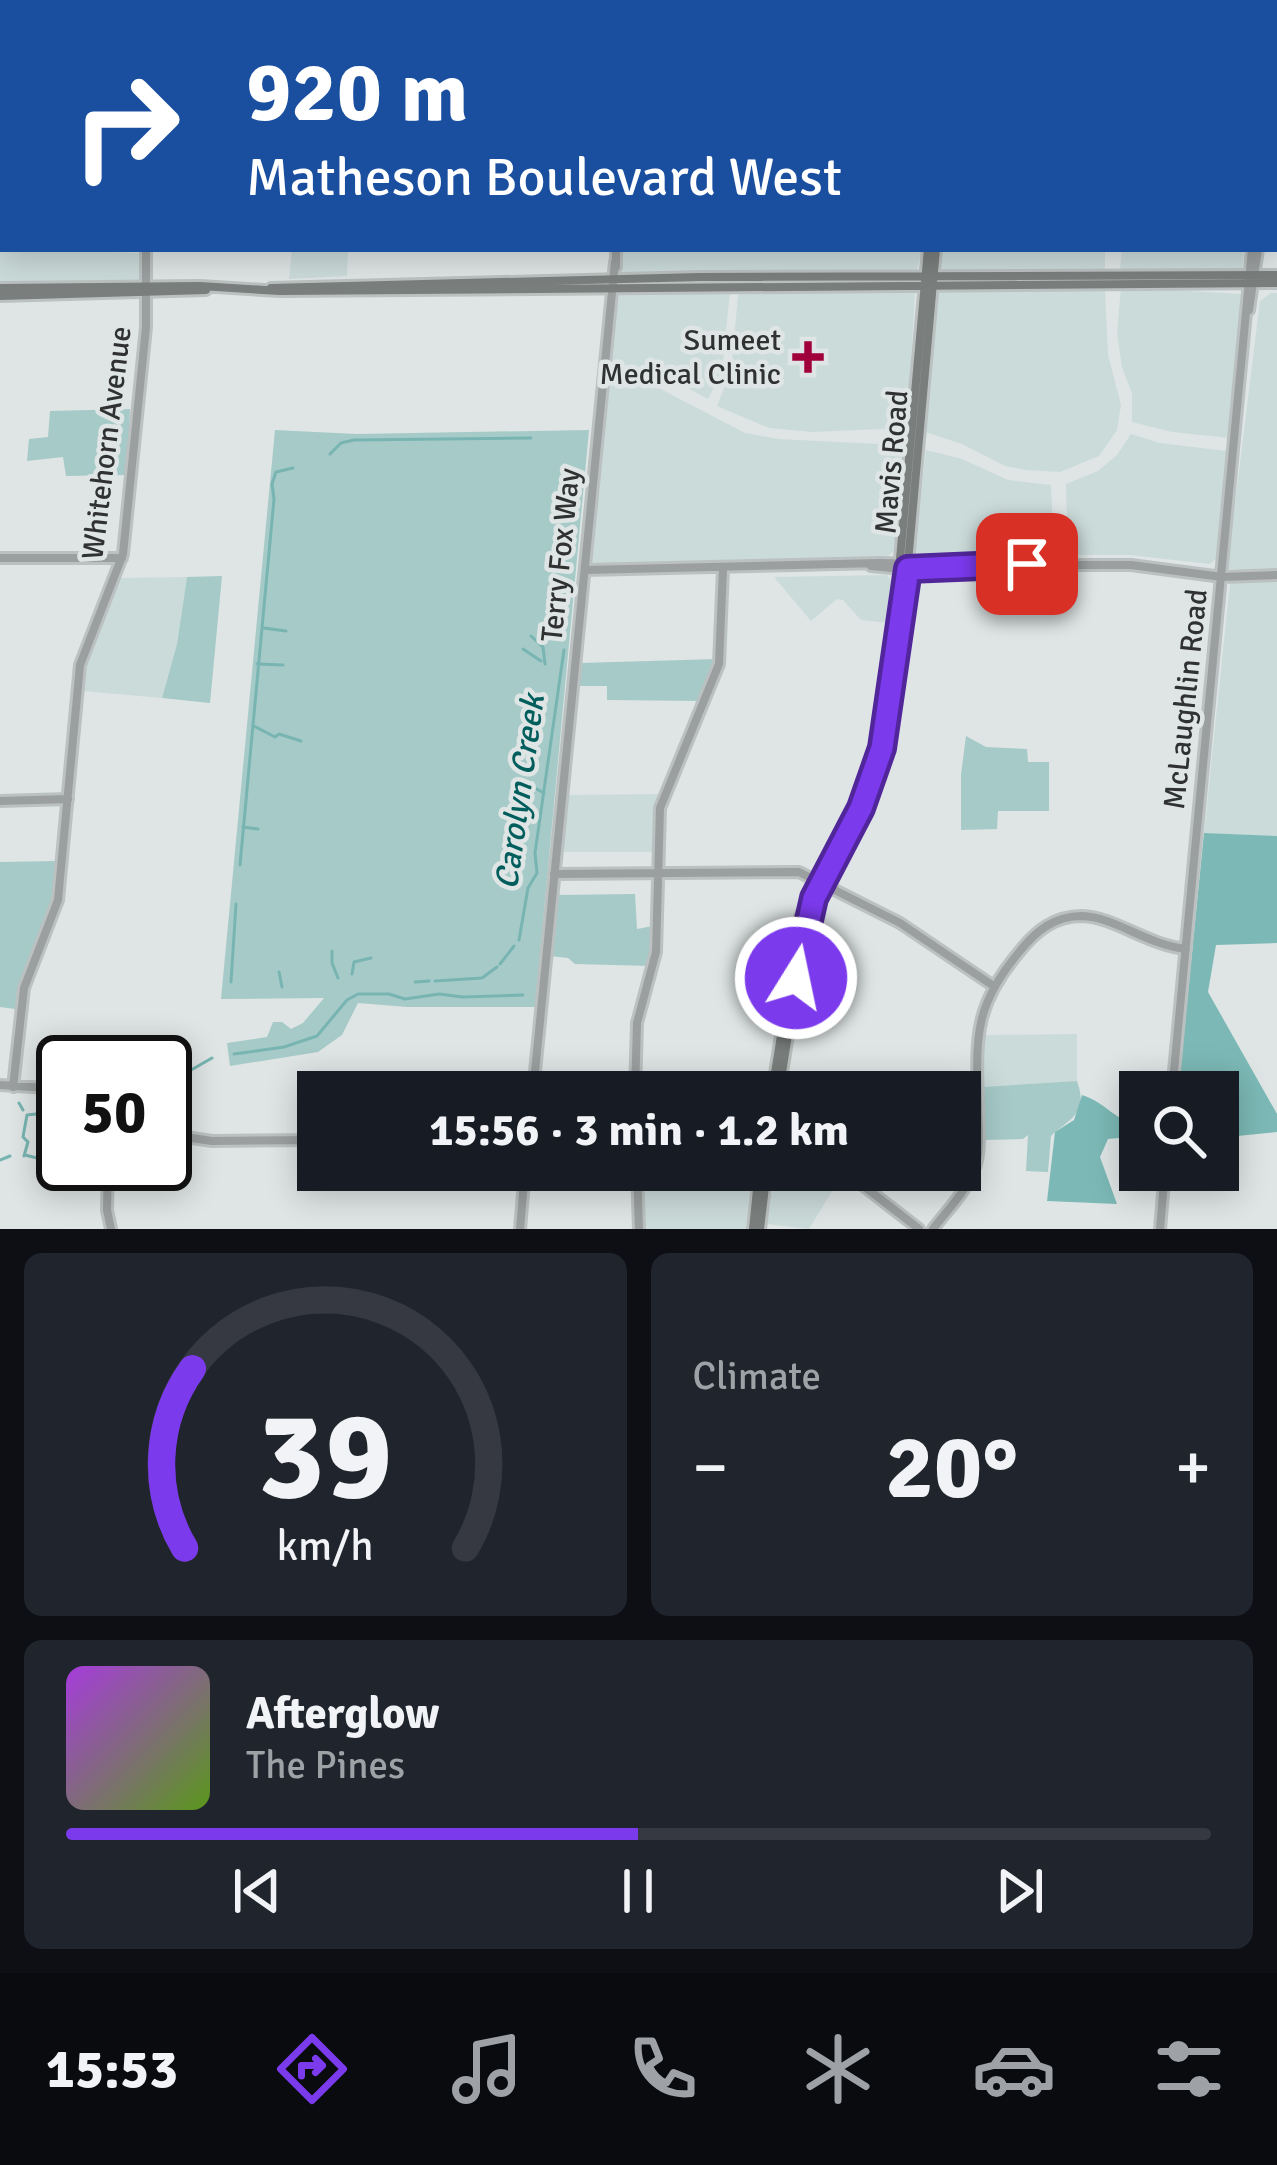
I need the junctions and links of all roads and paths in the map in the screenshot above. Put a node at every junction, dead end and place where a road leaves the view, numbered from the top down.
1 (146, 252) edge
2 (616, 252) edge
3 (932, 252) edge
4 (1255, 252) edge
5 (1277, 279) edge
6 (1252, 280) junction
7 (928, 282) junction
8 (612, 283) junction
9 (146, 290) junction
10 (0, 292) edge
11 (122, 557) junction
12 (0, 559) edge
13 (904, 566) junction
14 (723, 569) junction
15 (584, 570) junction
16 (1222, 574) junction
17 (1277, 575) edge
18 (68, 799) junction
19 (0, 801) edge
20 (554, 874) junction
21 (657, 874) junction
22 (819, 880) junction
23 (1186, 949) junction
24 (992, 985) junction
25 (535, 1071) edge
26 (636, 1071) edge
27 (780, 1071) edge
28 (1174, 1071) edge
29 (0, 1085) edge
30 (14, 1087) junction
31 (36, 1088) edge
32 (192, 1139) edge
33 (297, 1140) edge
34 (107, 1191) edge
35 (523, 1191) edge
36 (638, 1191) edge
37 (761, 1191) edge
38 (870, 1191) edge
39 (1163, 1191) edge
40 (111, 1229) edge
41 (520, 1229) edge
42 (639, 1229) edge
43 (756, 1229) edge
44 (919, 1229) edge
45 (932, 1229) edge
46 (1160, 1229) edge

1 - 9 street, Whitehorn Avenue
2 - 8 street, Terry Fox Way
3 - 7 main road, Mavis Road
4 - 6 street, McLaughlin Road
5 - 6 main road
6 - 7 main road
6 - 16 street, McLaughlin Road
7 - 8 main road
7 - 13 main road, Mavis Road
8 - 9 main road
8 - 15 street, Terry Fox Way
9 - 10 main road
9 - 11 street, Whitehorn Avenue
11 - 12 street
11 - 18 street, Whitehorn Avenue
13 - 14 street
13 - 16 street
13 - 22 main road, Mavis Road
14 - 15 street
14 - 21 street
15 - 20 street, Terry Fox Way
16 - 17 street
16 - 23 street, McLaughlin Road
18 - 19 street
18 - 30 street, Whitehorn Avenue
20 - 21 street
20 - 25 street, Terry Fox Way
21 - 22 street
21 - 26 street
22 - 24 street
22 - 27 main road, Mavis Road
23 - 24 street
23 - 28 street, McLaughlin Road
24 - 45 street
29 - 30 street
30 - 31 street
32 - 33 street
34 - 40 street
35 - 41 street
36 - 42 street
37 - 43 main road
38 - 44 street
39 - 46 street

